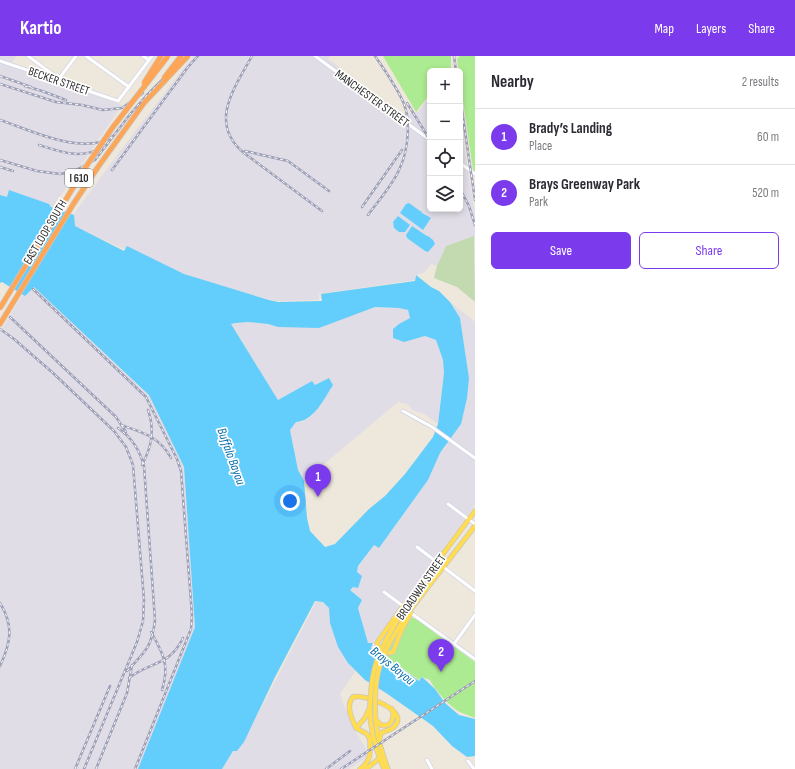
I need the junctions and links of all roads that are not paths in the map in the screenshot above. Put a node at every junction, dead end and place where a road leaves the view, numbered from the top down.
1 (28, 56) edge
2 (76, 56) edge
3 (86, 56) edge
4 (143, 56) edge
5 (152, 56) edge
6 (162, 56) edge
7 (168, 56) edge
8 (181, 56) edge
9 (188, 56) edge
10 (315, 56) edge
11 (149, 60) junction
12 (0, 61) edge
13 (58, 80) junction
14 (129, 88) junction
15 (144, 103) junction
16 (125, 111) junction
17 (427, 138) edge
18 (463, 165) edge
19 (475, 174) edge
20 (0, 308) edge
21 (0, 324) edge
22 (403, 411) dead end
23 (475, 458) edge
24 (448, 504) dead end
25 (475, 511) edge
26 (469, 520) junction
27 (475, 525) edge
28 (417, 547) dead end
29 (437, 562) junction
30 (444, 568) junction
31 (475, 591) edge
32 (384, 592) dead end
33 (419, 599) junction
34 (410, 602) junction
35 (403, 606) junction
36 (411, 613) junction
37 (475, 615) edge
38 (388, 641) junction
39 (454, 644) junction
40 (475, 658) edge
41 (370, 707) junction
42 (391, 709) junction
43 (375, 719) junction
44 (371, 723) junction
45 (356, 728) junction
46 (370, 738) junction
47 (378, 742) junction
48 (382, 754) junction
49 (380, 760) junction
50 (426, 760) dead end
51 (468, 761) dead end
52 (360, 769) edge
53 (366, 769) edge
54 (384, 769) edge
55 (388, 769) edge
56 (432, 769) edge
57 (474, 769) edge

1 - 13 street
2 - 13 street
3 - 14 street
4 - 11 street
5 - 11 street
6 - 16 highway, bridge
7 - 16 highway, EAST LOOP SOUTH / I 610, bridge
8 - 15 highway, EAST LOOP SOUTH / I 610, bridge
9 - 15 highway, bridge
10 - 17 street, MANCHESTER STREET
11 - 14 street
12 - 13 street, BECKER STREET
13 - 14 street, BECKER STREET
15 - 21 highway, EAST LOOP SOUTH / I 610
16 - 20 highway, EAST LOOP SOUTH / I 610, bridge
18 - 19 street
22 - 23 street
24 - 26 street
25 - 26 main road, BROADWAY STREET
26 - 27 street
26 - 29 main road, BROADWAY STREET
27 - 30 main road, BROADWAY STREET
28 - 29 street
29 - 30 street
29 - 34 main road, BROADWAY STREET
30 - 31 street
30 - 33 main road, BROADWAY STREET
32 - 35 street
33 - 36 main road
33 - 38 main road, BROADWAY STREET
34 - 35 main road
34 - 38 main road, BROADWAY STREET
35 - 36 main road
36 - 39 street
37 - 39 street
38 - 41 main road, BROADWAY STREET, bridge
38 - 43 main road, BROADWAY STREET, bridge
39 - 40 street
41 - 44 main road, BROADWAY STREET
41 - 45 main road
42 - 43 main road
42 - 45 main road
42 - 47 main road
43 - 47 main road, BROADWAY STREET
44 - 46 main road
44 - 49 main road
45 - 46 main road
46 - 52 main road
47 - 48 main road, BROADWAY STREET
48 - 49 main road
48 - 55 main road, BROADWAY STREET
49 - 53 main road
49 - 54 main road
50 - 56 street
51 - 57 street

